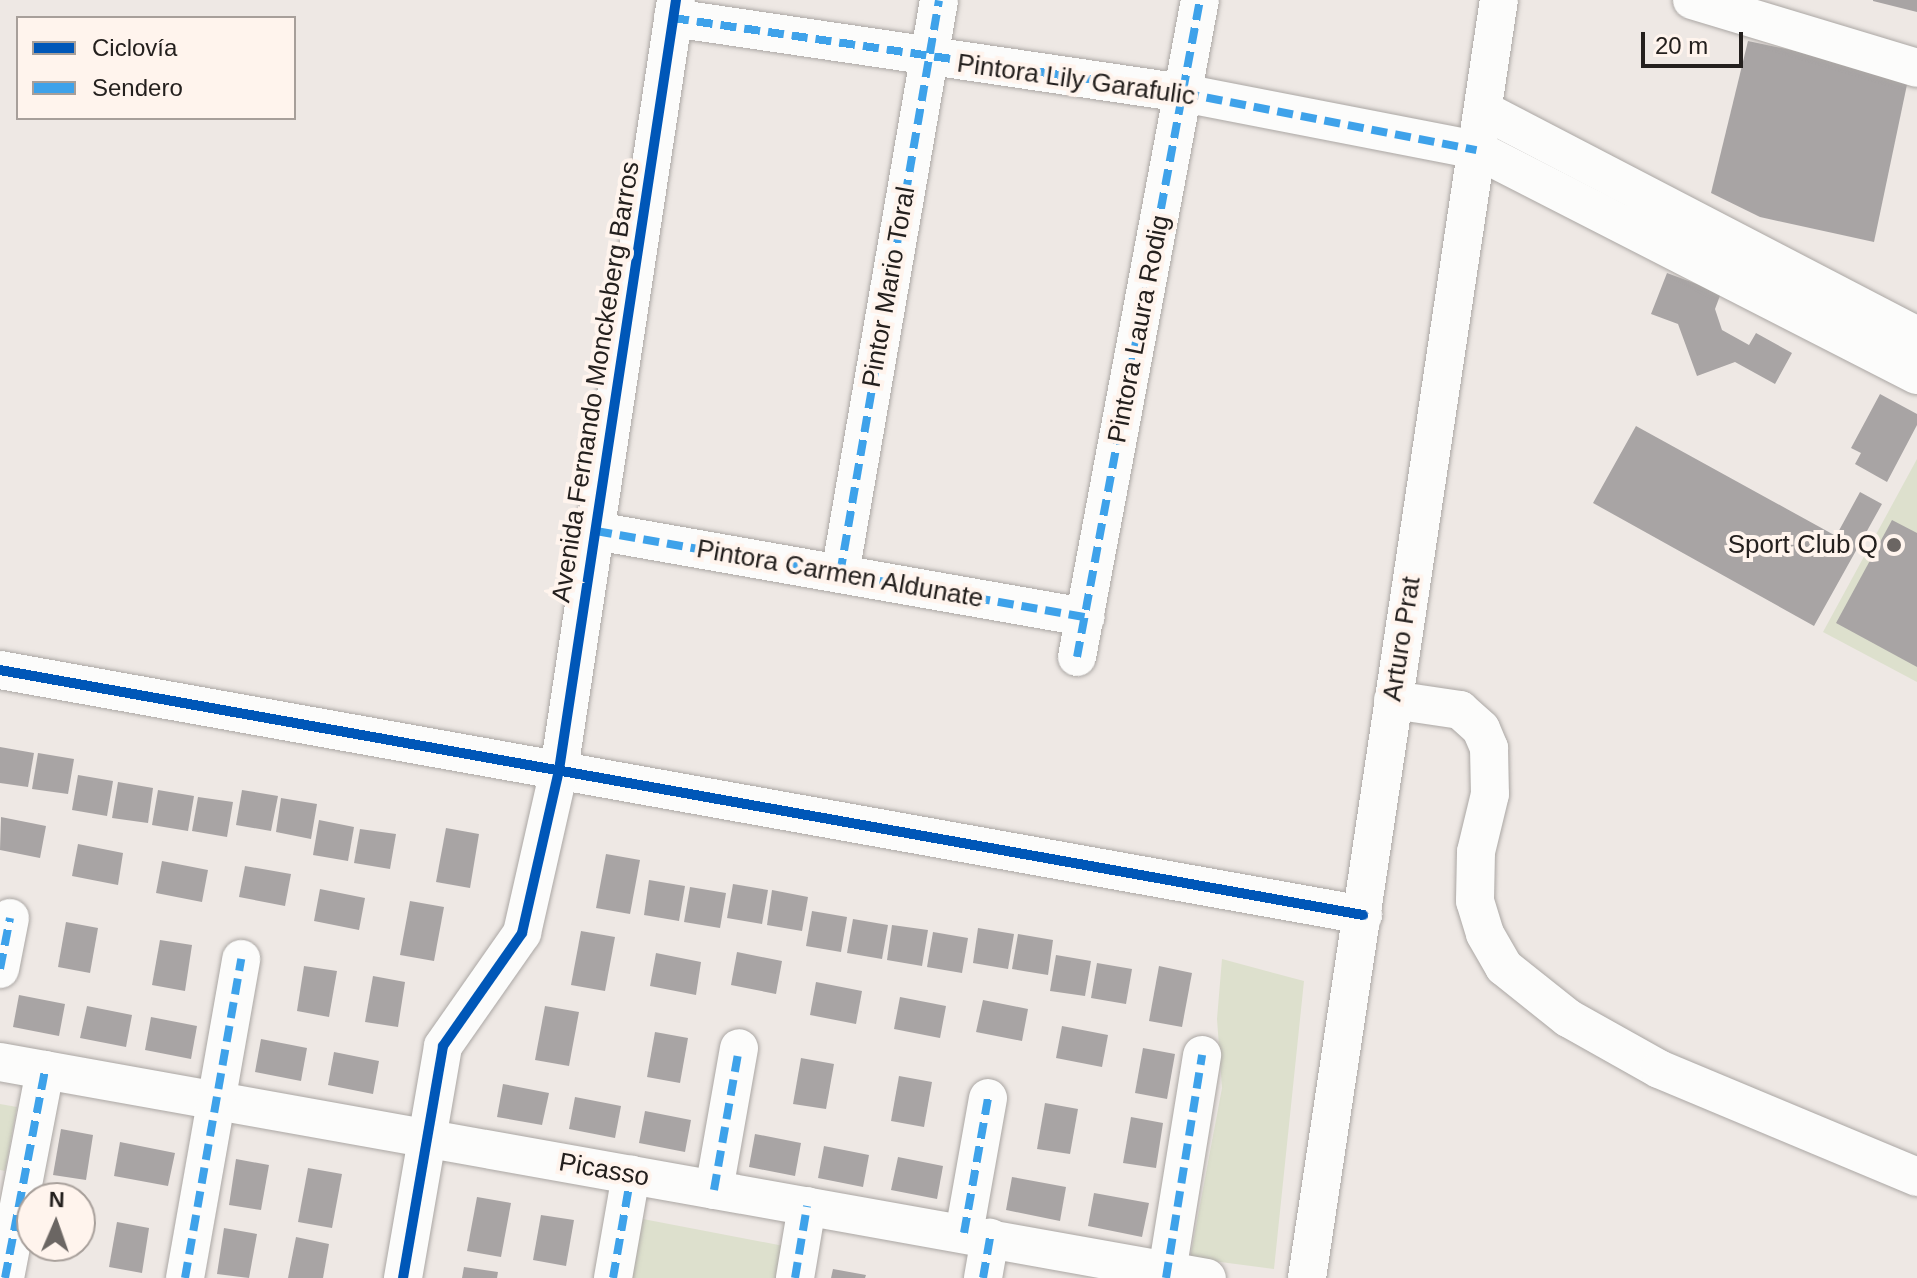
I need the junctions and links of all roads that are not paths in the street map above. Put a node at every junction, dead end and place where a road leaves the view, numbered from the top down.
1 (939, 0) edge
2 (1200, 0) edge
3 (1499, 0) edge
4 (1692, 0) edge
5 (675, 9) edge
6 (928, 59) junction
7 (1917, 68) edge
8 (1183, 93) junction
9 (1485, 111) junction
10 (1477, 150) junction
11 (1917, 336) edge
12 (1917, 375) edge
13 (596, 531) junction
14 (840, 574) junction
15 (1085, 617) junction
16 (1077, 657) dead end
17 (0, 670) edge
18 (1393, 700) junction
19 (559, 770) junction
20 (1363, 915) junction
21 (10, 918) dead end
22 (241, 959) dead end
23 (0, 969) edge
24 (739, 1048) dead end
25 (1202, 1055) dead end
26 (0, 1062) edge
27 (45, 1070) junction
28 (988, 1098) dead end
29 (216, 1101) junction
30 (427, 1138) junction
31 (631, 1175) junction
32 (1917, 1177) edge
33 (714, 1190) junction
34 (807, 1206) junction
35 (977, 1236) junction
36 (1167, 1274) edge
37 (5, 1278) edge
38 (185, 1278) edge
39 (403, 1278) edge
40 (613, 1278) edge
41 (795, 1278) edge
42 (983, 1278) edge
43 (1207, 1278) edge
44 (1307, 1278) edge

1 - 6 street, Pintor Mario Toral
2 - 8 street, Pintora Laura Rodig
3 - 9 street, Arturo Prat
4 - 7 street
5 - 6 street, Pintora Lily Garafulic
5 - 13 street, Avenida Fernando Monckeberg Barros
6 - 8 street, Pintora Lily Garafulic
6 - 14 street, Pintor Mario Toral
8 - 10 street, Pintora Lily Garafulic
8 - 15 street, Pintora Laura Rodig
9 - 10 street, Arturo Prat
9 - 11 street
10 - 12 street, Pintora Lily Garafulic
10 - 18 street, Arturo Prat
13 - 14 street, Pintora Carmen Aldunate
13 - 19 street, Avenida Fernando Monckeberg Barros
14 - 15 street, Pintora Carmen Aldunate
15 - 16 street, Pintora Laura Rodig
17 - 19 street
18 - 20 street, Arturo Prat
18 - 32 street
19 - 20 street
19 - 30 street, Avenida Fernando Monckeberg Barros
20 - 44 street, Arturo Prat
21 - 23 street
22 - 29 street
24 - 33 street
25 - 36 street
26 - 27 street, Picasso
27 - 29 street, Picasso
27 - 37 street
28 - 35 street
29 - 30 street, Picasso
29 - 38 street
30 - 31 street, Picasso
30 - 39 street, Avenida Fernando Monckeberg Barros
31 - 33 street, Picasso
31 - 40 street
33 - 34 street, Picasso
34 - 35 street, Picasso
34 - 41 street
35 - 36 street, Picasso
35 - 42 street
36 - 43 street, Picasso

